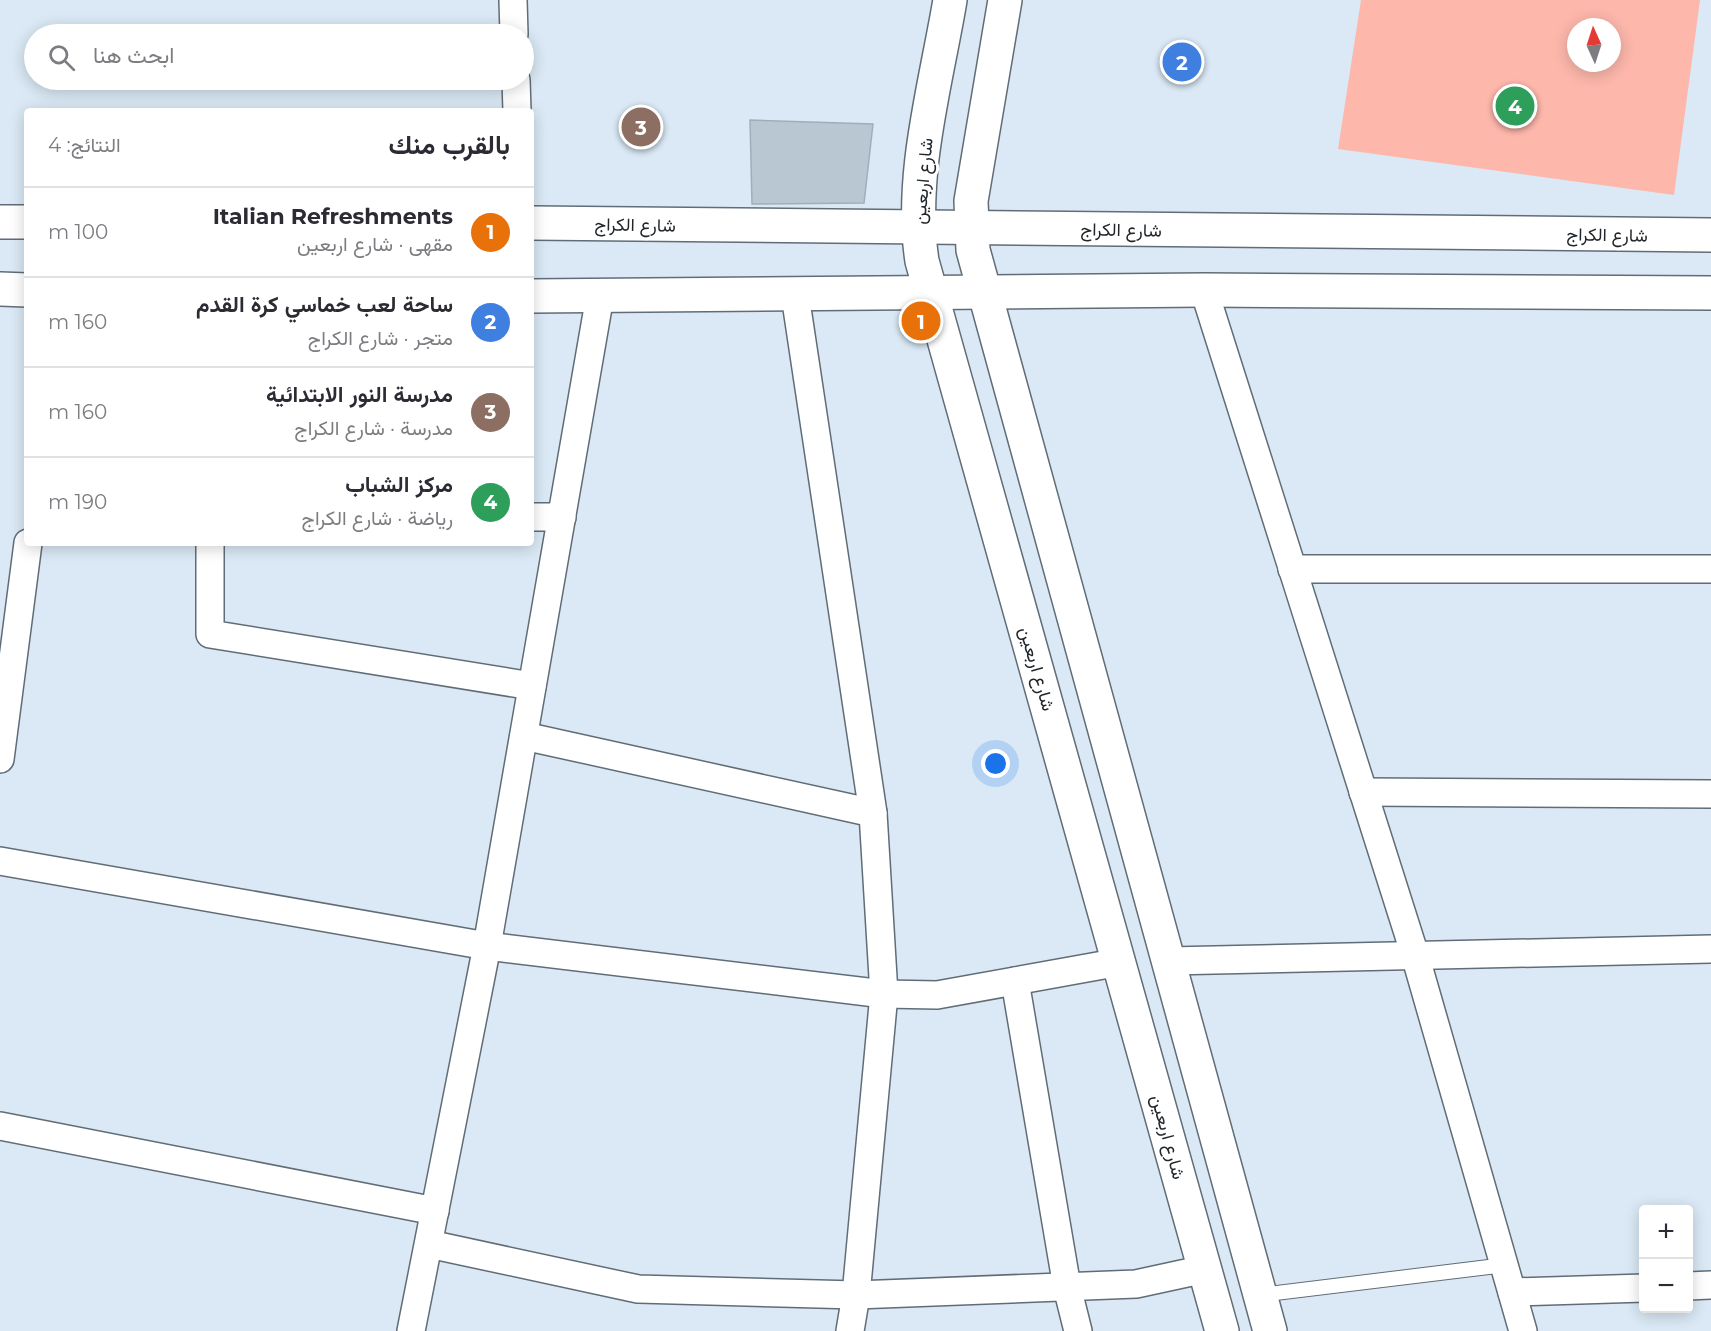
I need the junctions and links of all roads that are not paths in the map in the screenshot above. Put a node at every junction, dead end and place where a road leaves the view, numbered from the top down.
1 (513, 0) edge
2 (950, 0) edge
3 (1005, 0) edge
4 (514, 24) edge
5 (516, 90) edge
6 (517, 108) edge
7 (0, 222) edge
8 (24, 222) edge
9 (534, 223) edge
10 (917, 228) junction
11 (970, 229) junction
12 (1711, 236) edge
13 (0, 289) edge
14 (24, 290) edge
15 (1204, 290) junction
16 (986, 293) junction
17 (1711, 293) edge
18 (932, 294) junction
19 (795, 295) junction
20 (534, 296) edge
21 (600, 296) junction
22 (534, 517) edge
23 (562, 518) junction
24 (27, 546) edge
25 (210, 546) edge
26 (1292, 569) junction
27 (1711, 569) edge
28 (12, 578) edge
29 (532, 686) junction
30 (524, 736) junction
31 (0, 759) edge
32 (1363, 792) junction
33 (1711, 794) edge
34 (873, 813) junction
35 (0, 861) edge
36 (487, 946) junction
37 (1711, 949) edge
38 (1415, 955) junction
39 (1169, 961) junction
40 (1120, 962) junction
41 (1015, 981) junction
42 (885, 994) junction
43 (0, 1126) edge
44 (1218, 1141) junction
45 (1173, 1152) junction
46 (435, 1211) junction
47 (429, 1244) junction
48 (1504, 1265) junction
49 (1205, 1269) junction
50 (1711, 1285) edge
51 (1693, 1286) edge
52 (1067, 1287) junction
53 (1639, 1288) edge
54 (1512, 1292) junction
55 (856, 1295) junction
56 (1260, 1295) junction
57 (411, 1331) edge
58 (850, 1331) edge
59 (1078, 1331) edge
60 (1222, 1331) edge
61 (1270, 1331) edge
62 (1523, 1331) edge

1 - 4 street
2 - 10 main road, شارع اربعين
3 - 11 main road
5 - 6 street
7 - 8 main road
9 - 10 main road, شارع الكراج
10 - 11 main road, شارع الكراج
10 - 18 main road, شارع اربعين
11 - 12 main road, شارع الكراج
11 - 16 main road
13 - 14 main road
15 - 16 main road
15 - 17 main road
15 - 26 street
16 - 18 main road
16 - 39 main road
18 - 19 main road
18 - 40 main road, شارع اربعين
19 - 21 main road
19 - 34 street
20 - 21 main road
21 - 23 street
22 - 23 street
23 - 29 street
24 - 28 street
25 - 29 street
26 - 27 street
26 - 32 street
28 - 31 street
29 - 30 street
30 - 34 street
30 - 36 street
32 - 33 street
32 - 38 street
34 - 42 street
35 - 36 street
36 - 42 street
36 - 46 street
37 - 38 street
38 - 39 street
38 - 48 street
39 - 44 main road
40 - 41 street
40 - 45 main road, شارع اربعين
41 - 42 street
41 - 52 street
42 - 55 street
43 - 46 street
44 - 45 main road
44 - 56 main road
45 - 49 main road, شارع اربعين
46 - 47 street
47 - 55 street
47 - 57 street
48 - 54 street
48 - 56 lane
49 - 52 street
49 - 60 main road, شارع اربعين
50 - 51 street
52 - 55 street
52 - 59 street
53 - 54 street
54 - 62 street
55 - 58 street
56 - 61 main road

